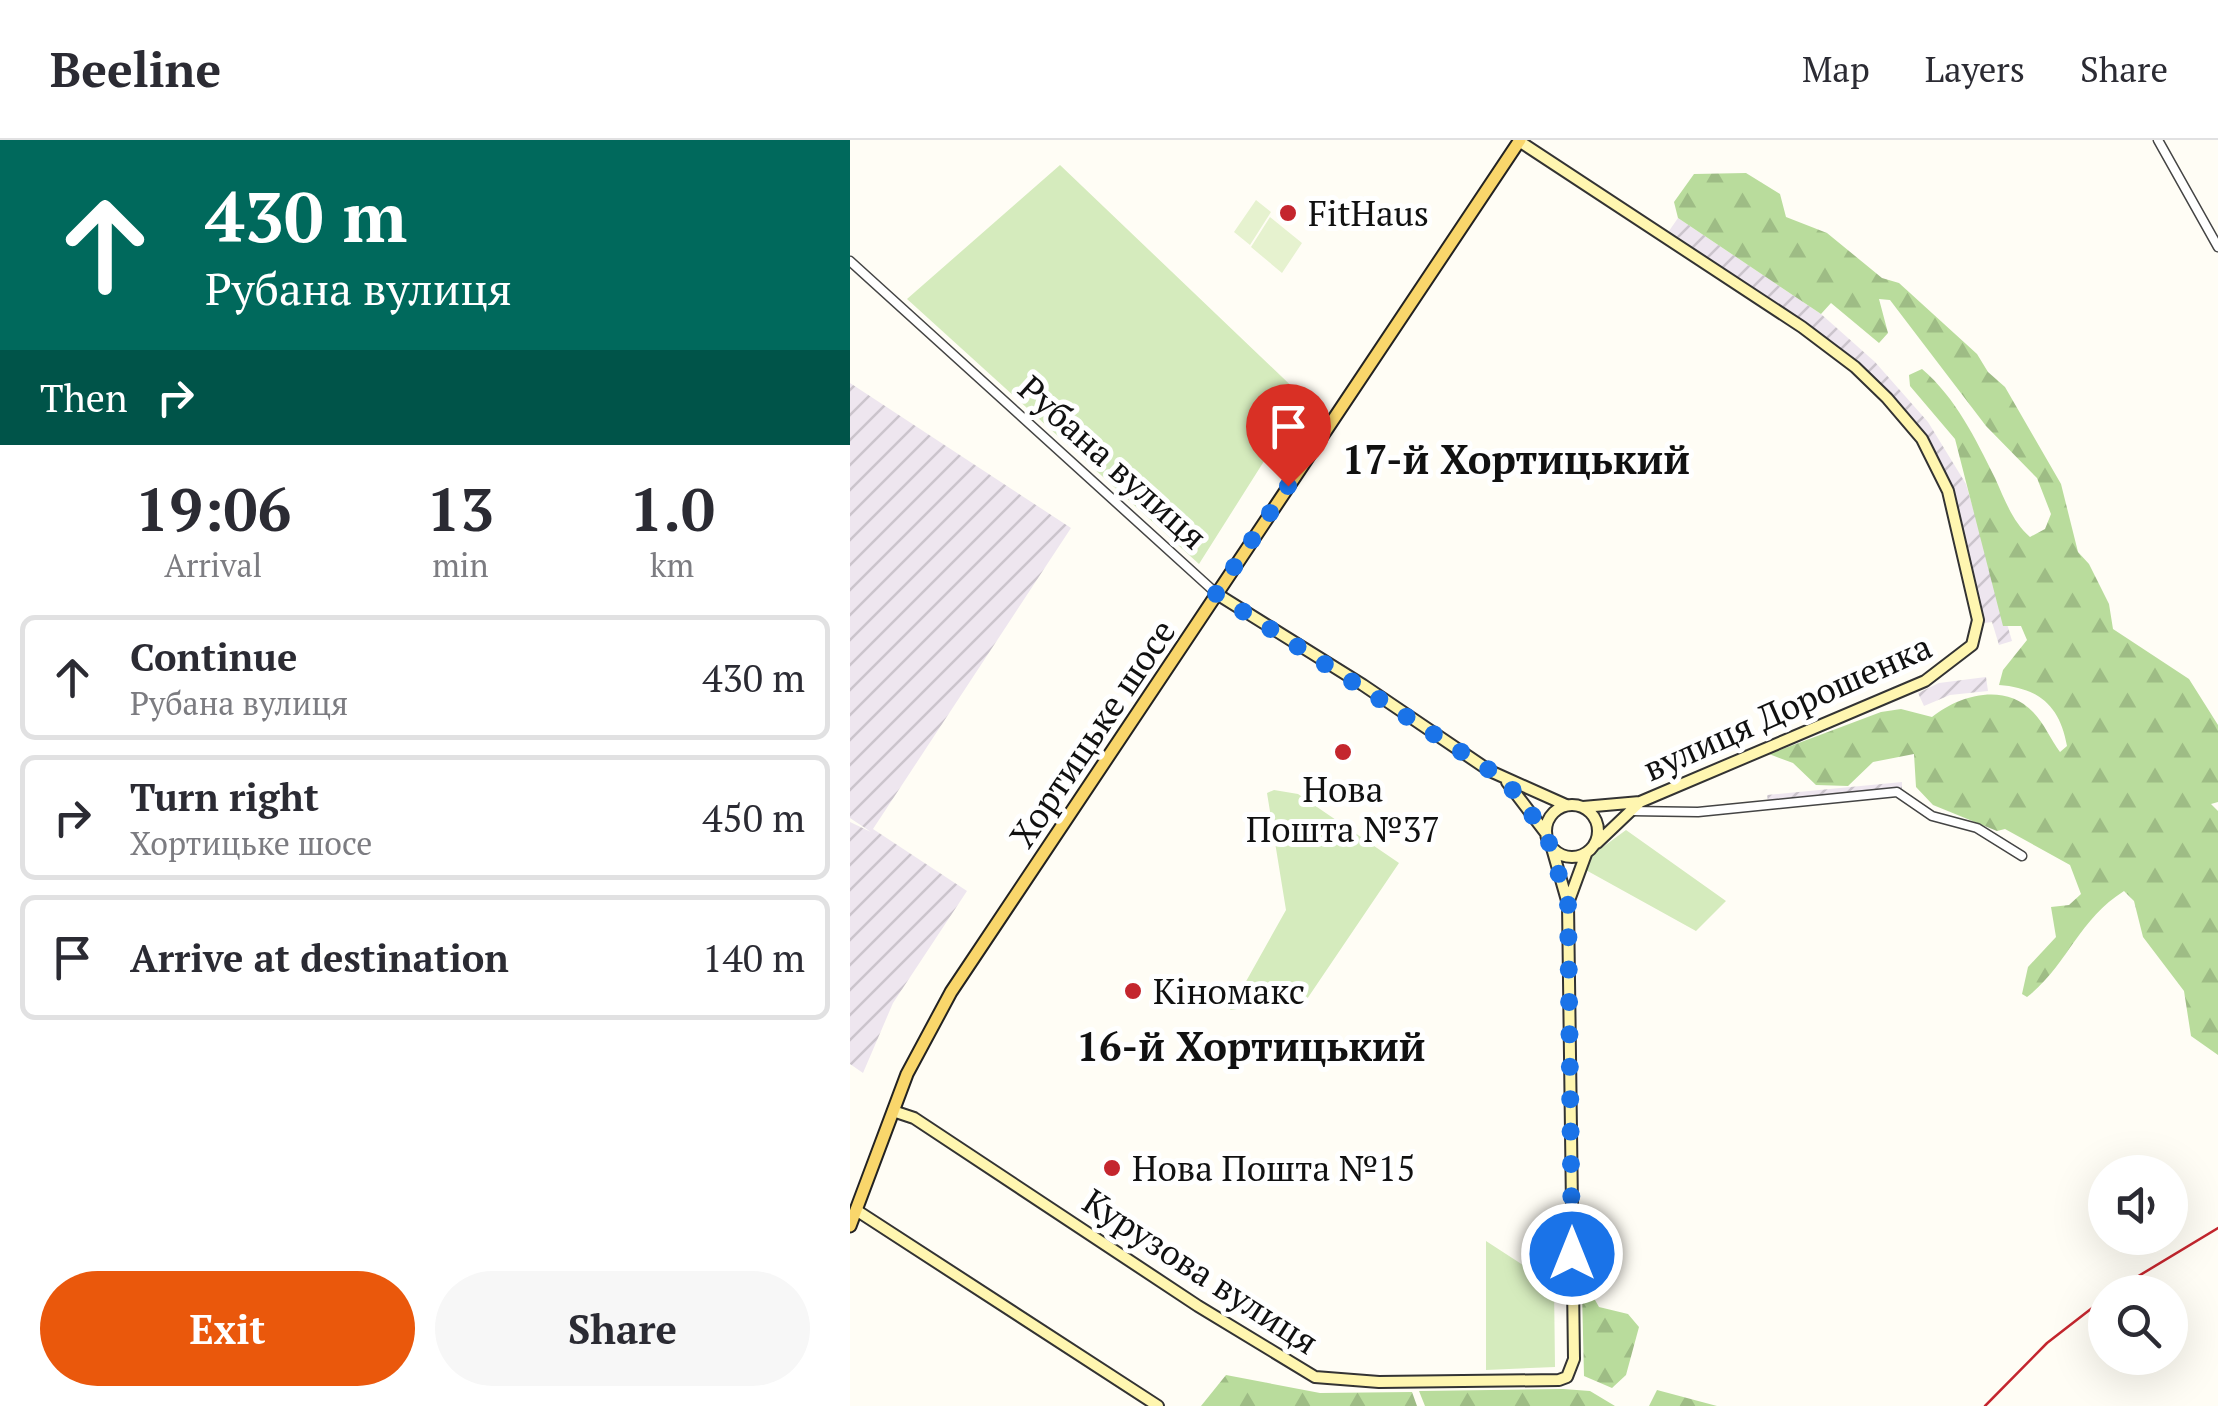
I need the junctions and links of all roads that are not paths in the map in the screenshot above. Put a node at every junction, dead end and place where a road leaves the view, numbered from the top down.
1 (1519, 140) edge
2 (2158, 140) edge
3 (2218, 247) edge
4 (850, 261) edge
5 (1216, 594) junction
6 (1505, 780) junction
7 (1640, 802) junction
8 (1566, 805) junction
9 (1584, 808) junction
10 (1631, 812) junction
11 (1546, 833) junction
12 (1552, 848) junction
13 (1590, 850) junction
14 (2022, 856) dead end
15 (1568, 904) junction
16 (893, 1111) junction
17 (853, 1209) edge
18 (850, 1226) edge
19 (1158, 1406) edge

1 - 5 main road, Хортицьке шосе
1 - 7 street, вулиця Дорошенка
2 - 3 street
4 - 5 street, Рубана вулиця
5 - 6 street, Рубана вулиця
5 - 16 main road, Хортицьке шосе
6 - 8 street, Рубана вулиця
6 - 11 street, Рубана вулиця
7 - 9 street, вулиця Дорошенка
7 - 10 street, вулиця Дорошенка
8 - 9 street
8 - 11 street
9 - 13 street
10 - 13 street, вулиця Дорошенка
10 - 14 street
11 - 12 street
12 - 13 street
12 - 15 street
13 - 15 street
15 - 16 street, Курузова вулиця
16 - 17 main road, Хортицьке шосе
17 - 18 main road, Хортицьке шосе
17 - 19 street

